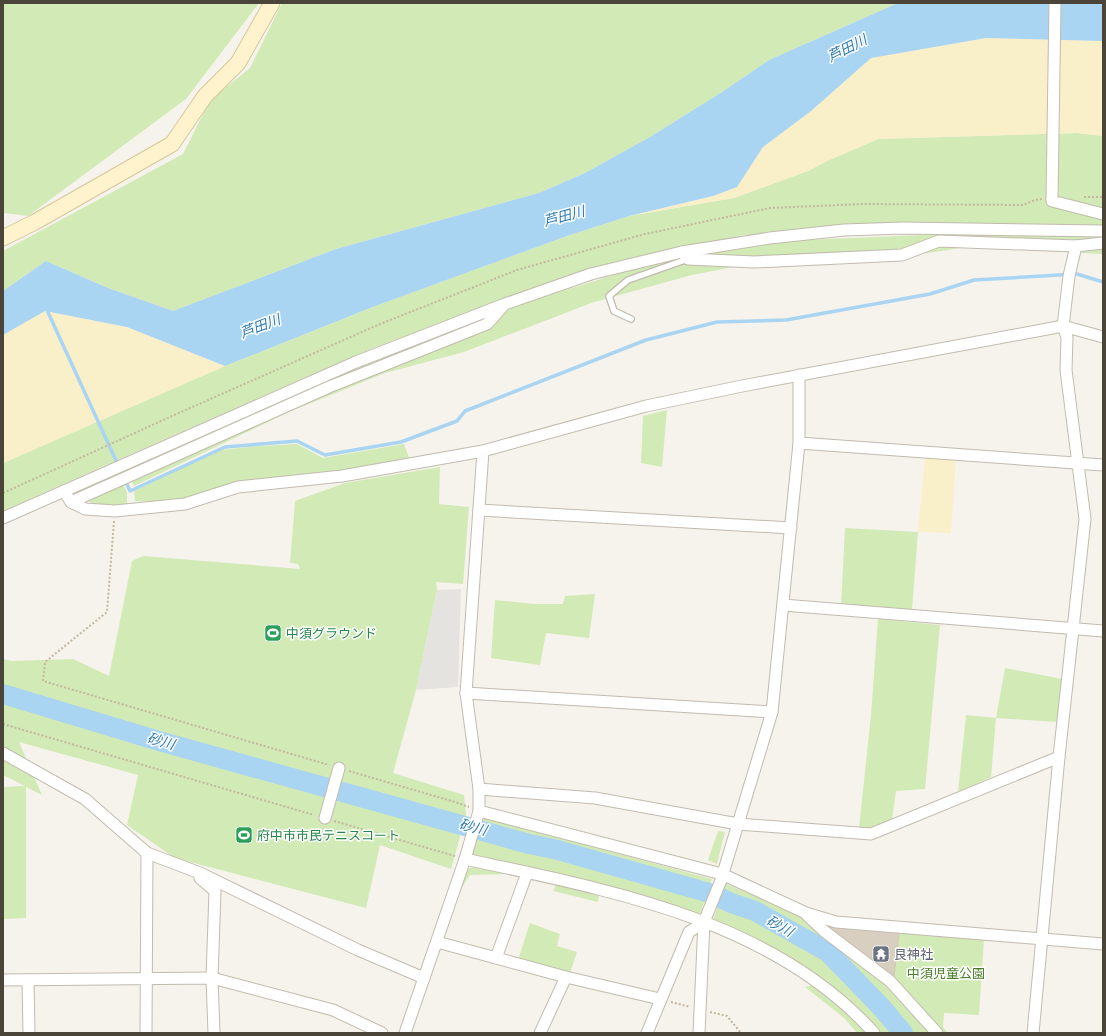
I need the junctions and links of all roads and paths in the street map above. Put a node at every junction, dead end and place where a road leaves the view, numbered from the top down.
1 (272, 3) edge
2 (1055, 3) edge
3 (1103, 214) edge
4 (1103, 231) edge
5 (3, 238) edge
6 (1103, 243) edge
7 (1076, 246) junction
8 (685, 256) junction
9 (504, 304) junction
10 (631, 319) dead end
11 (1063, 326) junction
12 (1103, 337) edge
13 (799, 375) junction
14 (799, 443) junction
15 (483, 451) junction
16 (1078, 463) junction
17 (1103, 465) edge
18 (64, 491) junction
19 (71, 502) junction
20 (479, 510) junction
21 (115, 511) junction
22 (3, 518) edge
23 (791, 528) junction
24 (783, 605) junction
25 (1073, 629) junction
26 (1103, 631) edge
27 (466, 693) junction
28 (772, 712) junction
29 (3, 724) edge
30 (3, 753) edge
31 (1059, 757) junction
32 (339, 768) junction
33 (479, 789) junction
34 (479, 811) junction
35 (325, 818) junction
36 (738, 824) junction
37 (147, 852) junction
38 (465, 859) junction
39 (527, 872) junction
40 (200, 873) junction
41 (722, 877) junction
42 (806, 913) junction
43 (704, 922) junction
44 (1042, 939) junction
45 (437, 942) junction
46 (1103, 944) edge
47 (496, 958) junction
48 (566, 977) junction
49 (212, 978) junction
50 (424, 978) junction
51 (147, 979) junction
52 (3, 980) edge
53 (28, 980) junction
54 (660, 999) junction
55 (700, 1010) junction
56 (29, 1033) edge
57 (146, 1033) edge
58 (214, 1033) edge
59 (382, 1033) edge
60 (406, 1033) edge
61 (540, 1033) edge
62 (647, 1033) edge
63 (699, 1033) edge
64 (741, 1033) edge
65 (874, 1033) edge
66 (937, 1033) edge
67 (1033, 1033) edge

1 - 5 street
2 - 3 street, bridge
4 - 8 street
6 - 7 street
7 - 8 street
7 - 11 street
8 - 9 street
8 - 10 lane
9 - 18 street
9 - 19 street
11 - 12 street
11 - 13 street
11 - 16 street
13 - 14 street
13 - 15 street
14 - 16 street
14 - 23 street
15 - 20 street
15 - 21 street
16 - 17 street
16 - 25 street
18 - 19 street
18 - 22 street
19 - 21 street
20 - 23 street
20 - 27 street
21 - 32 path
23 - 24 street
24 - 25 street
24 - 28 street
25 - 26 street
25 - 31 street
27 - 28 street
27 - 33 street
28 - 36 street
29 - 35 path
30 - 37 street
31 - 36 street
31 - 44 street
32 - 34 path
32 - 35 street
33 - 34 street
33 - 36 street
34 - 38 street
34 - 41 street
35 - 38 path
36 - 41 street
37 - 40 street
37 - 51 street
38 - 39 street
38 - 45 street
39 - 43 street
39 - 47 street
40 - 49 street
40 - 50 street
41 - 42 street
41 - 43 street
42 - 44 street
42 - 66 street
43 - 54 street
43 - 55 street
43 - 65 street
44 - 46 street
44 - 67 street
45 - 47 street
45 - 50 street
47 - 48 street
48 - 54 street
48 - 61 street
49 - 51 street
49 - 58 street
49 - 59 street
50 - 60 street
51 - 53 street
51 - 57 street
52 - 53 street
53 - 56 street
54 - 55 path
54 - 62 street
55 - 63 street
55 - 64 path

